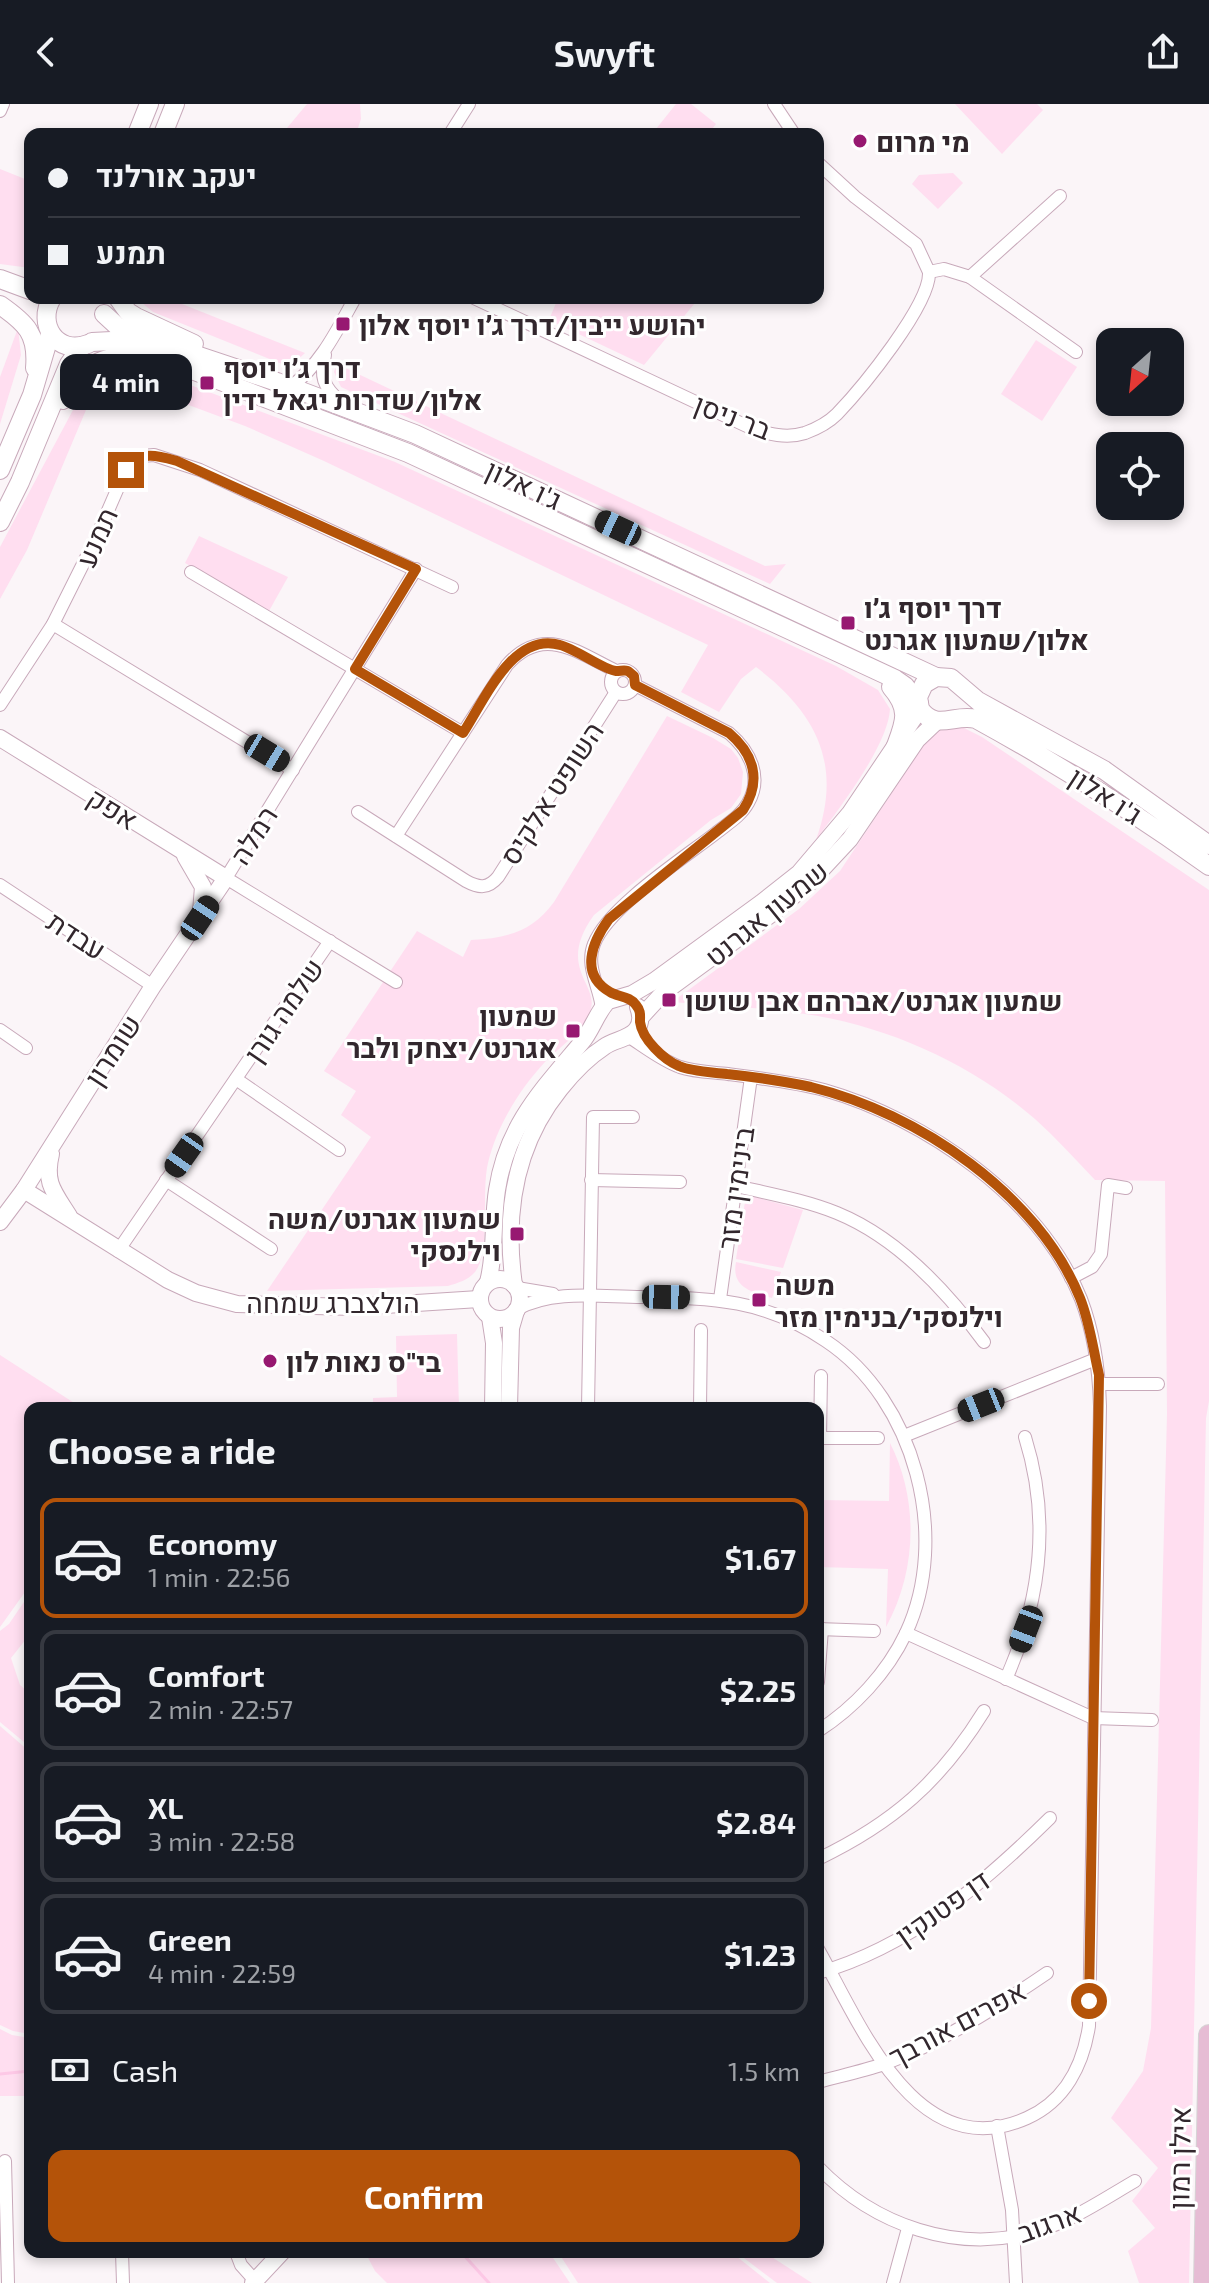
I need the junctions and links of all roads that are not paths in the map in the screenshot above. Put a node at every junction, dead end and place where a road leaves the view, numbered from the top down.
1 (3, 104) edge
2 (149, 104) edge
3 (175, 104) edge
4 (469, 104) edge
5 (774, 104) edge
6 (0, 111) edge
7 (139, 128) edge
8 (165, 128) edge
9 (454, 128) edge
10 (790, 128) edge
11 (824, 169) edge
12 (1060, 196) dead end
13 (929, 272) junction
14 (970, 277) junction
15 (1, 279) edge
16 (24, 281) edge
17 (24, 288) edge
18 (0, 299) edge
19 (49, 304) edge
20 (104, 304) edge
21 (109, 304) edge
22 (352, 304) edge
23 (487, 304) edge
24 (0, 305) edge
25 (48, 330) junction
26 (87, 344) junction
27 (326, 352) junction
28 (1076, 352) dead end
29 (151, 355) junction
30 (284, 385) junction
31 (27, 408) junction
32 (352, 411) junction
33 (41, 432) junction
34 (0, 470) edge
35 (0, 522) edge
36 (416, 569) junction
37 (191, 572) dead end
38 (452, 587) dead end
39 (53, 624) junction
40 (355, 669) junction
41 (876, 670) junction
42 (616, 671) junction
43 (936, 677) junction
44 (635, 685) junction
45 (962, 689) junction
46 (616, 692) junction
47 (0, 705) edge
48 (920, 706) junction
49 (945, 720) junction
50 (463, 733) junction
51 (0, 738) edge
52 (894, 751) junction
53 (293, 770) junction
54 (358, 812) dead end
55 (396, 836) junction
56 (1209, 845) edge
57 (179, 849) junction
58 (1209, 866) edge
59 (226, 878) junction
60 (0, 885) edge
61 (200, 918) junction
62 (330, 941) junction
63 (593, 974) junction
64 (396, 982) dead end
65 (153, 986) junction
66 (621, 997) junction
67 (601, 1011) junction
68 (632, 1029) junction
69 (0, 1030) edge
70 (26, 1048) dead end
71 (751, 1077) junction
72 (236, 1079) junction
73 (633, 1117) dead end
74 (53, 1144) junction
75 (339, 1150) dead end
76 (166, 1180) junction
77 (591, 1180) junction
78 (680, 1182) dead end
79 (736, 1186) junction
80 (1126, 1188) dead end
81 (24, 1190) junction
82 (72, 1221) junction
83 (0, 1222) edge
84 (271, 1249) dead end
85 (118, 1251) junction
86 (1071, 1278) junction
87 (488, 1282) junction
88 (516, 1286) junction
89 (572, 1296) junction
90 (588, 1296) junction
91 (479, 1299) junction
92 (720, 1299) junction
93 (516, 1310) junction
94 (490, 1317) junction
95 (701, 1330) dead end
96 (984, 1342) dead end
97 (1096, 1359) junction
98 (821, 1376) dead end
99 (1099, 1384) junction
100 (1158, 1384) dead end
101 (493, 1402) edge
102 (509, 1402) edge
103 (588, 1402) edge
104 (700, 1402) edge
105 (820, 1402) edge
106 (904, 1436) junction
107 (1025, 1437) dead end
108 (824, 1438) edge
109 (878, 1438) dead end
110 (824, 1629) edge
111 (874, 1631) dead end
112 (906, 1633) junction
113 (1006, 1679) junction
114 (984, 1711) dead end
115 (1093, 1718) junction
116 (1152, 1720) dead end
117 (824, 1726) edge
118 (1050, 1818) dead end
119 (824, 1856) edge
120 (824, 1971) edge
121 (1047, 1973) dead end
122 (1209, 2035) edge
123 (883, 2064) junction
124 (824, 2080) edge
125 (997, 2126) junction
126 (5, 2161) dead end
127 (824, 2178) edge
128 (1135, 2181) dead end
129 (908, 2228) junction
130 (1015, 2237) junction
131 (122, 2258) edge
132 (238, 2258) edge
133 (277, 2258) edge
134 (8, 2283) edge
135 (123, 2283) edge
136 (255, 2283) edge
137 (893, 2283) edge
138 (1016, 2283) edge
139 (1204, 2283) edge

1 - 6 street
2 - 7 main road
3 - 8 main road
4 - 9 street
5 - 10 street
11 - 13 street
12 - 14 street
13 - 14 street
13 - 23 street, בר ניסן
14 - 28 street
15 - 16 main road
15 - 17 main road
18 - 25 main road
19 - 25 main road
20 - 26 main road
21 - 30 main road, ג'ו אלון
22 - 27 street
24 - 31 main road
25 - 26 main road, ג'ו אלון
25 - 31 main road
26 - 29 main road, ג'ו אלון
26 - 33 main road
27 - 30 street
27 - 32 street
29 - 33 main road
29 - 41 main road, ג'ו אלון
30 - 32 main road, ג'ו אלון
31 - 34 main road
32 - 43 main road, ג'ו אלון
33 - 35 main road
36 - 38 street, תמנע
36 - 39 street, תמנע
36 - 40 street, רמלה
37 - 40 street
39 - 47 street, תמנע
39 - 53 street
40 - 50 street
40 - 53 street, רמלה
41 - 48 main road, ג'ו אלון
41 - 52 main road
42 - 44 street
42 - 46 street
42 - 50 street
43 - 45 main road
43 - 48 main road
44 - 46 street
44 - 63 street
45 - 49 main road
45 - 56 main road, ג'ו אלון
46 - 55 street, השופט אלקיס
48 - 49 main road
48 - 52 street, שמעון אגרנט
49 - 58 main road, ג'ו אלון
49 - 68 street, שמעון אגרנט
50 - 55 street
51 - 57 street, אפק
52 - 66 street, שמעון אגרנט
53 - 59 street, רמלה
54 - 55 street, השופט אלקיס
57 - 59 street, אפק
57 - 61 street
59 - 61 street, שומרון
59 - 62 street, שלמה גורן
60 - 65 street, עבדת
61 - 65 street, שומרון
62 - 64 street, שלמה גורן
62 - 72 street, שלמה גורן
63 - 66 street
63 - 67 street
65 - 74 street, שומרון
66 - 67 street
66 - 68 street
67 - 68 street
67 - 87 street
68 - 71 street
68 - 88 street, שמעון אגרנט
69 - 70 street
71 - 79 street, בינימין מזר
71 - 86 street
72 - 75 street, שלמה גורן
72 - 76 street, שלמה גורן
73 - 77 street
74 - 81 street, שומרון
74 - 82 street
76 - 84 street
76 - 85 street, שלמה גורן
77 - 78 street
77 - 90 street
79 - 92 street, בינימין מזר
79 - 96 street
80 - 86 street
81 - 82 street, הולצברג שמחה
81 - 83 street, שומרון
82 - 85 street, הולצברג שמחה
85 - 91 street, הולצברג שמחה
86 - 97 street
87 - 88 street
87 - 91 street
88 - 89 street
88 - 93 street
89 - 90 street
89 - 93 street
90 - 92 street
90 - 103 street
91 - 94 street
92 - 106 street
93 - 94 street
93 - 102 street
94 - 101 street
95 - 104 street
97 - 99 street
97 - 106 street
98 - 105 street
99 - 100 street
99 - 115 street
106 - 112 street
107 - 113 street
108 - 109 street
110 - 111 street
112 - 113 street
112 - 117 street
113 - 115 street
114 - 119 street
115 - 116 street
115 - 125 street
118 - 120 street, דן פטנקין
120 - 123 street
121 - 123 street, אפרים אורבך
122 - 139 main road, אילן רמון
123 - 124 street, אפרים אורבך
123 - 125 street
125 - 130 street
126 - 134 street
127 - 129 street, ארגוב
128 - 130 street, ארגוב
129 - 130 street, ארגוב
129 - 137 street
130 - 138 street
131 - 135 street
132 - 136 street
133 - 136 street

